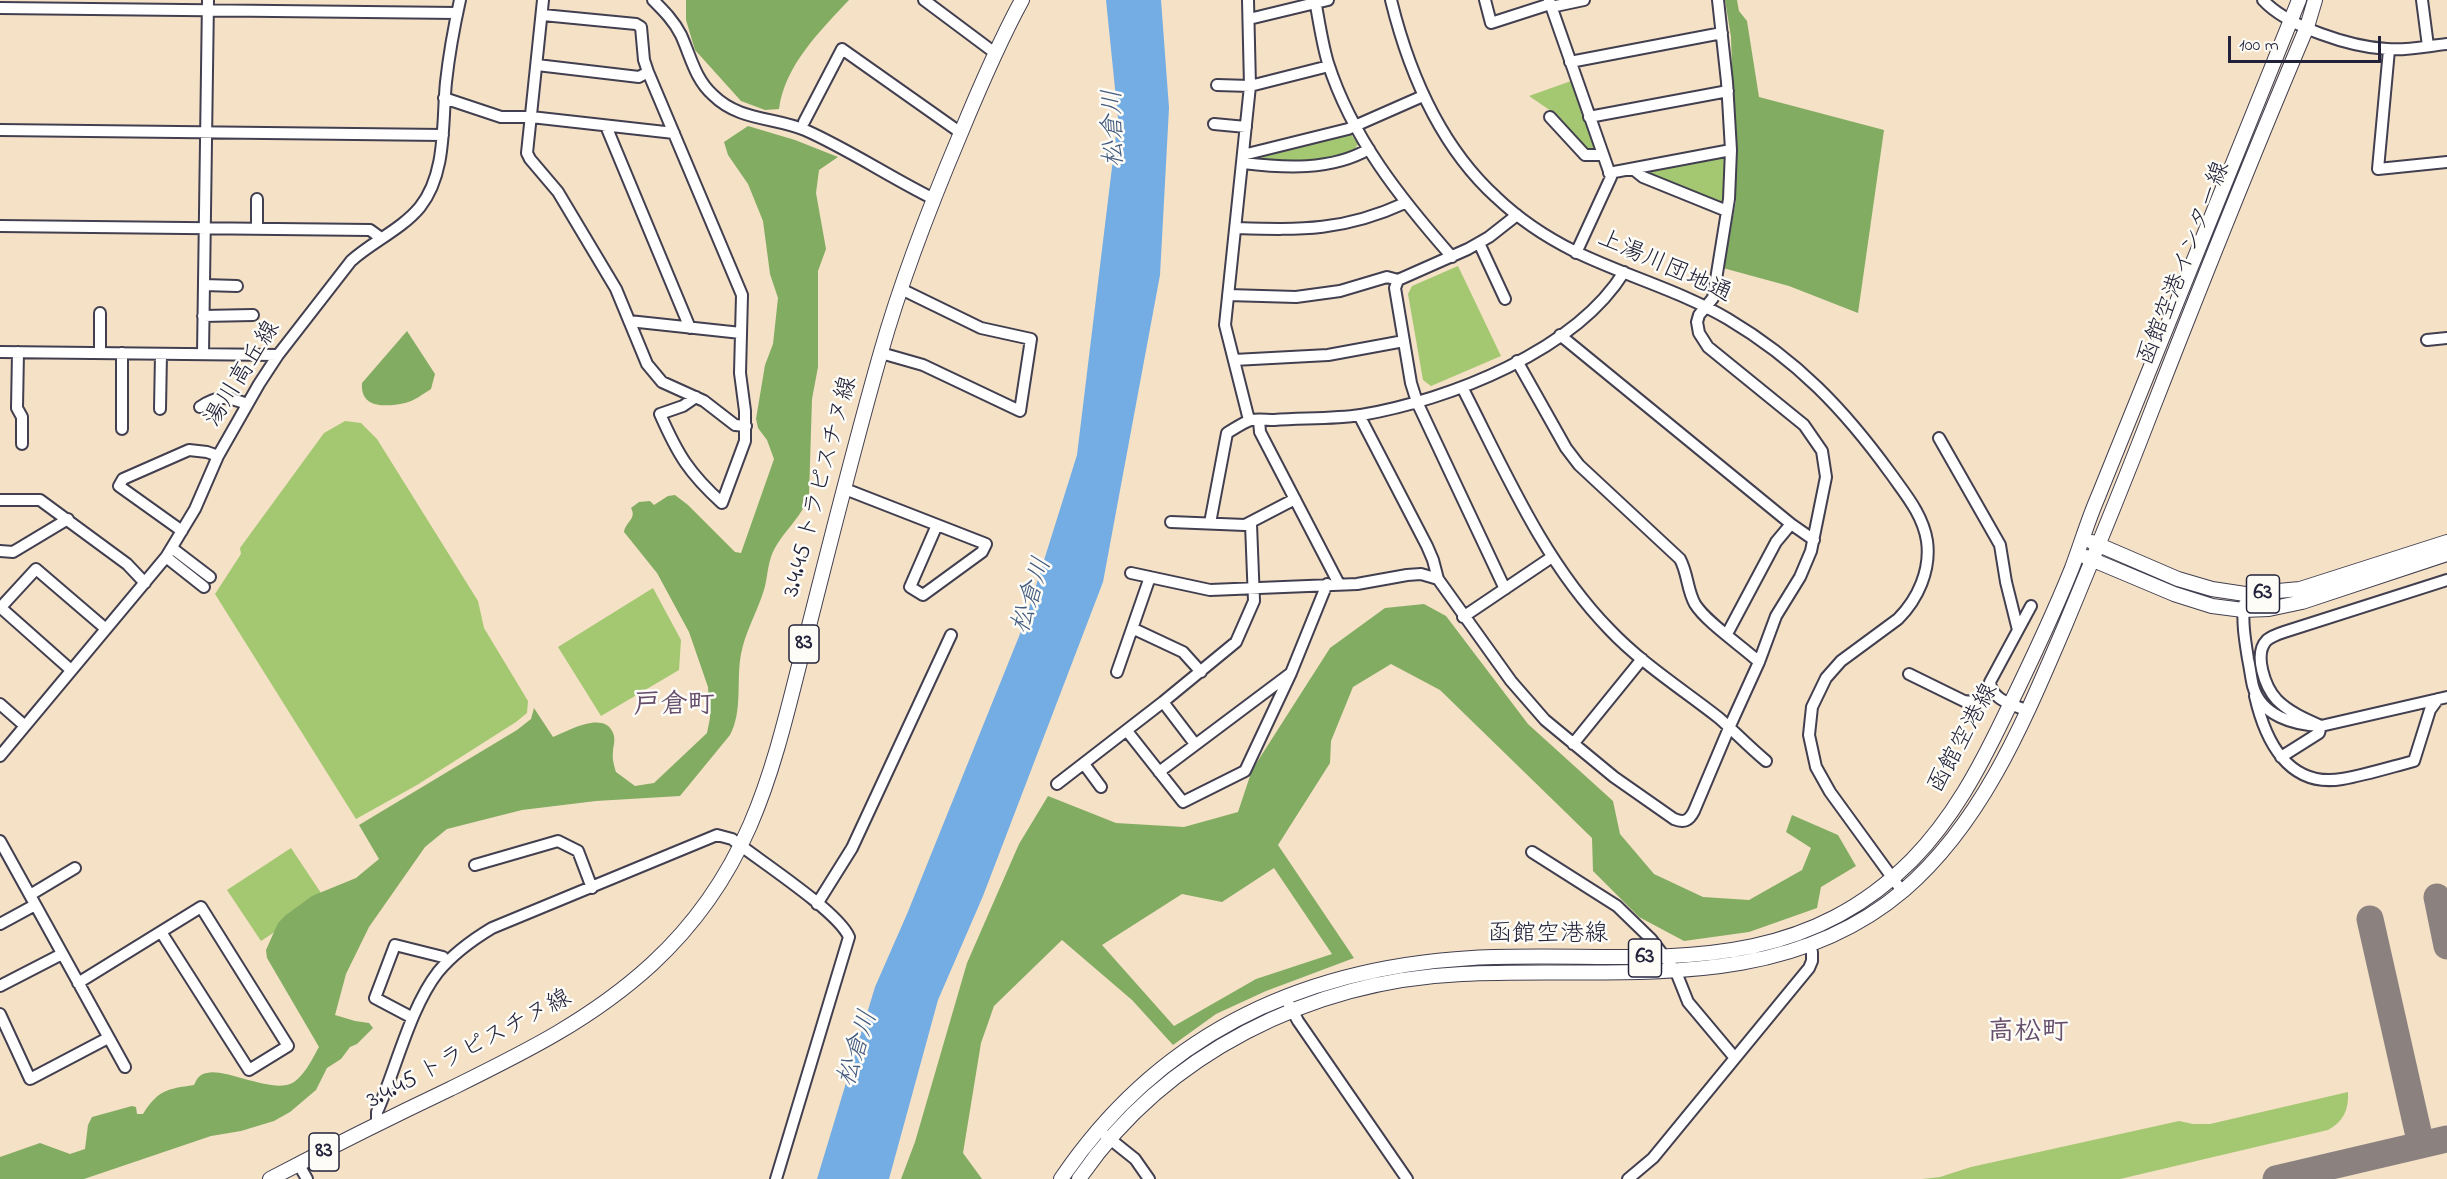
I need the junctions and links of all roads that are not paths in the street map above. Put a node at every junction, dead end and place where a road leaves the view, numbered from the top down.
1 (460, 0) edge
2 (543, 0) edge
3 (653, 0) edge
4 (924, 0) edge
5 (1022, 0) edge
6 (1248, 0) edge
7 (1329, 0) edge
8 (1390, 0) edge
9 (1485, 0) edge
10 (1584, 0) edge
11 (1718, 0) edge
12 (2264, 0) edge
13 (2299, 0) edge
14 (2315, 0) edge
15 (2422, 0) edge
16 (1315, 2) edge
17 (1550, 4) edge
18 (208, 5) edge
19 (0, 8) edge
20 (457, 14) junction
21 (543, 15) junction
22 (1249, 20) junction
23 (2291, 20) junction
24 (2307, 27) junction
25 (1722, 33) junction
26 (2447, 44) edge
27 (2428, 46) junction
28 (2389, 50) junction
29 (995, 53) junction
30 (1570, 62) junction
31 (537, 65) junction
32 (1329, 66) junction
33 (648, 72) junction
34 (1217, 85) dead end
35 (1250, 86) junction
36 (1728, 91) junction
37 (1423, 96) junction
38 (444, 98) junction
39 (531, 117) junction
40 (1550, 117) dead end
41 (1589, 117) junction
42 (804, 122) dead end
43 (1214, 124) dead end
44 (606, 126) junction
45 (1355, 126) junction
46 (1246, 127) junction
47 (0, 130) edge
48 (206, 132) junction
49 (961, 133) junction
50 (674, 134) junction
51 (443, 135) junction
52 (1369, 149) junction
53 (1731, 150) junction
54 (1603, 155) junction
55 (1243, 159) junction
56 (2447, 162) edge
57 (1633, 169) junction
58 (1609, 173) junction
59 (257, 199) dead end
60 (934, 199) junction
61 (1405, 203) junction
62 (1727, 211) junction
63 (1517, 215) junction
64 (0, 226) edge
65 (1237, 228) junction
66 (205, 229) junction
67 (257, 229) junction
68 (381, 238) junction
69 (1479, 243) junction
70 (1576, 252) junction
71 (1452, 257) junction
72 (1624, 272) junction
73 (1398, 280) junction
74 (204, 285) junction
75 (237, 286) dead end
76 (901, 289) junction
77 (1228, 295) junction
78 (1505, 299) dead end
79 (1707, 307) junction
80 (100, 313) dead end
81 (253, 315) dead end
82 (203, 316) junction
83 (629, 321) junction
84 (690, 328) junction
85 (741, 333) junction
86 (1560, 335) junction
87 (2447, 338) edge
88 (2427, 340) dead end
89 (1404, 341) junction
90 (0, 352) edge
91 (18, 352) junction
92 (100, 353) junction
93 (122, 353) junction
94 (881, 353) junction
95 (161, 354) junction
96 (203, 354) junction
97 (278, 355) junction
98 (1234, 360) junction
99 (1517, 361) junction
100 (1462, 387) junction
101 (696, 397) junction
102 (1417, 402) junction
103 (247, 404) junction
104 (200, 407) dead end
105 (160, 409) dead end
106 (1359, 415) junction
107 (1254, 420) junction
108 (746, 426) junction
109 (122, 429) dead end
110 (1939, 438) dead end
111 (22, 444) dead end
112 (218, 456) junction
113 (845, 489) junction
114 (1295, 499) junction
115 (0, 500) edge
116 (68, 519) junction
117 (1171, 522) dead end
118 (1210, 523) junction
119 (1251, 524) junction
120 (1791, 524) junction
121 (937, 525) junction
122 (182, 531) junction
123 (1814, 540) junction
124 (2447, 542) edge
125 (2079, 545) junction
126 (2098, 545) junction
127 (0, 551) edge
128 (169, 552) junction
129 (2447, 554) edge
130 (1552, 557) junction
131 (2092, 561) junction
132 (1131, 573) dead end
133 (210, 577) dead end
134 (1150, 577) junction
135 (1438, 579) junction
136 (2447, 580) edge
137 (145, 583) junction
138 (1339, 584) junction
139 (204, 587) dead end
140 (1505, 589) junction
141 (1325, 590) junction
142 (1254, 593) junction
143 (2245, 594) junction
144 (2031, 606) dead end
145 (0, 607) edge
146 (2243, 610) junction
147 (1463, 617) junction
148 (106, 629) junction
149 (1134, 629) junction
150 (2018, 630) junction
151 (1727, 634) junction
152 (951, 635) dead end
153 (1642, 659) junction
154 (1760, 662) junction
155 (71, 670) junction
156 (1117, 672) dead end
157 (1201, 672) junction
158 (1291, 673) junction
159 (1909, 674) dead end
160 (2254, 689) junction
161 (1993, 693) junction
162 (2443, 698) edge
163 (1163, 702) junction
164 (0, 704) edge
165 (2011, 704) junction
166 (2026, 710) junction
167 (25, 726) junction
168 (2321, 726) junction
169 (1728, 728) junction
170 (1127, 731) junction
171 (1195, 744) junction
172 (1573, 744) junction
173 (0, 756) edge
174 (2281, 757) junction
175 (1766, 761) dead end
176 (1084, 764) junction
177 (1160, 772) junction
178 (1057, 784) dead end
179 (1101, 787) dead end
180 (0, 841) edge
181 (742, 847) junction
182 (1532, 852) dead end
183 (475, 865) dead end
184 (75, 868) dead end
185 (1892, 878) junction
186 (592, 888) junction
187 (1902, 891) junction
188 (32, 900) junction
189 (817, 904) junction
190 (0, 924) edge
191 (161, 932) junction
192 (1812, 952) dead end
193 (62, 954) junction
194 (443, 957) dead end
195 (1666, 958) junction
196 (1676, 972) junction
197 (78, 983) junction
198 (0, 986) edge
199 (1288, 1003) junction
200 (0, 1014) edge
201 (409, 1016) dead end
202 (108, 1038) junction
203 (1735, 1058) junction
204 (125, 1067) dead end
205 (377, 1125) junction
206 (1104, 1134) junction
207 (299, 1165) junction
208 (270, 1179) edge
209 (307, 1179) edge
210 (776, 1179) edge
211 (1061, 1179) edge
212 (1078, 1179) edge
213 (1149, 1179) edge
214 (1407, 1179) edge
215 (1628, 1179) edge

1 - 20 street, 湯川高丘線
2 - 21 street
3 - 60 street
4 - 29 street
5 - 29 main road, 3.4.45 トラピスチヌ線 / 83
6 - 22 street
7 - 16 street
8 - 37 street, 上湯川団地通
9 - 17 street
10 - 17 street
11 - 25 street
12 - 23 street
13 - 23 main road, 函館空港インター線
14 - 24 main road, 函館空港インター線
15 - 27 street
16 - 22 street
16 - 32 street
17 - 30 street
18 - 19 street
18 - 20 street
18 - 48 street
20 - 38 street, 湯川高丘線
21 - 31 street
21 - 33 street
22 - 35 street
23 - 24 street
23 - 125 main road, 函館空港インター線
24 - 28 street
24 - 126 main road, 函館空港インター線
25 - 30 street
25 - 36 street
26 - 27 street
27 - 28 street
28 - 56 street
29 - 49 main road, 3.4.45 トラピスチヌ線 / 83
30 - 41 street
31 - 33 street
31 - 39 street
32 - 35 street
32 - 45 street
33 - 50 street
34 - 35 street
35 - 46 street
36 - 41 street
36 - 53 street
37 - 45 street
37 - 63 street, 上湯川団地通
38 - 39 street
38 - 51 street, 湯川高丘線
39 - 44 street
39 - 83 street
40 - 54 street
41 - 54 street
42 - 49 street
43 - 46 street
44 - 50 street
44 - 84 street
45 - 52 street
45 - 55 street
46 - 55 street
47 - 48 street
48 - 51 street
48 - 66 street
49 - 60 main road, 3.4.45 トラピスチヌ線 / 83
50 - 85 street
51 - 68 street, 湯川高丘線
52 - 55 street
52 - 61 street
53 - 57 street
53 - 62 street
54 - 58 street
55 - 65 street
57 - 58 street
57 - 62 street
58 - 70 street
59 - 67 street
60 - 76 main road, 3.4.45 トラピスチヌ線 / 83
61 - 65 street
61 - 71 street
62 - 79 street
63 - 69 street
63 - 70 street, 上湯川団地通
64 - 66 street
65 - 77 street
66 - 67 street
66 - 74 street
67 - 68 street
68 - 97 street, 湯川高丘線
69 - 71 street
69 - 78 street
70 - 72 street, 上湯川団地通
71 - 73 street
72 - 79 street, 上湯川団地通
72 - 86 street
73 - 77 street
73 - 89 street
74 - 75 street
74 - 82 street
76 - 94 main road, 3.4.45 トラピスチヌ線 / 83
76 - 94 street
77 - 98 street
79 - 123 street
79 - 185 street, 上湯川団地通
80 - 92 street
81 - 82 street
82 - 96 street
83 - 84 street
83 - 101 street
84 - 85 street
85 - 108 street
86 - 99 street
86 - 120 street
87 - 88 street
89 - 98 street
89 - 102 street
90 - 91 street
91 - 92 street
91 - 111 street
92 - 93 street
93 - 95 street
93 - 109 street
94 - 113 main road, 3.4.45 トラピスチヌ線 / 83
95 - 96 street
95 - 105 street
96 - 97 street
97 - 103 street, 湯川高丘線
98 - 107 street
99 - 100 street
99 - 151 street
100 - 102 street
100 - 130 street
101 - 108 street
101 - 108 street
102 - 106 street
102 - 140 street
103 - 104 street
103 - 112 street, 湯川高丘線
106 - 107 street
106 - 135 street
107 - 114 street
107 - 118 street
110 - 150 street
112 - 122 street, 湯川高丘線
112 - 122 street
113 - 121 street
113 - 181 main road, 3.4.45 トラピスチヌ線 / 83
114 - 119 street
114 - 138 street
115 - 116 street
116 - 127 street
116 - 137 street
117 - 118 street
118 - 119 street
119 - 142 street
120 - 123 street
120 - 151 street
121 - 121 street
122 - 128 street, 湯川高丘線
123 - 154 street
124 - 143 main road, 63
125 - 126 main road, 63
125 - 131 main road, 63
125 - 165 main road, 函館空港線 / 63
126 - 131 main road, 函館空港線 / 63
126 - 143 main road, 63
128 - 133 street
128 - 137 street, 湯川高丘線
128 - 139 street
129 - 146 main road, 63
130 - 140 street
130 - 153 street
131 - 146 main road, 63
131 - 166 main road, 函館空港線 / 63
132 - 134 street
134 - 142 street
134 - 149 street
135 - 138 street
135 - 147 street
136 - 168 street
137 - 148 street, 湯川高丘線
138 - 141 street
140 - 147 street
141 - 142 street
141 - 158 street
142 - 157 street
143 - 146 street
144 - 150 street
145 - 148 street
145 - 155 street
146 - 160 street
147 - 172 street
148 - 155 street, 湯川高丘線
149 - 156 street
149 - 157 street
150 - 161 street
151 - 154 street
152 - 189 street
153 - 169 street
153 - 172 street
154 - 169 street
155 - 167 street, 湯川高丘線
157 - 163 street
158 - 171 street
158 - 177 street
159 - 161 street
160 - 168 street
160 - 174 street
161 - 165 street
162 - 168 street
162 - 174 street
163 - 170 street
163 - 171 street
164 - 167 street
165 - 166 street
165 - 185 main road, 函館空港線 / 63
166 - 187 main road, 函館空港線 / 63
167 - 173 street, 湯川高丘線
168 - 174 street
169 - 172 street
169 - 175 street
170 - 176 street
170 - 177 street
171 - 177 street
176 - 178 street
176 - 179 street
180 - 188 street
181 - 186 street
181 - 189 street
181 - 205 main road, 3.4.45 トラピスチヌ線 / 83
182 - 195 street
183 - 186 street
184 - 188 street
185 - 187 street, 上湯川団地通
185 - 195 main road, 函館空港線 / 63
186 - 205 street
187 - 196 main road, 函館空港線 / 63
188 - 190 street
188 - 193 street
189 - 210 street
191 - 191 street
191 - 197 street
192 - 203 street
193 - 197 street
193 - 198 street
194 - 201 street
195 - 196 street
195 - 199 main road, 函館空港線 / 63
196 - 199 main road, 函館空港線 / 63
196 - 203 street
197 - 202 street
199 - 206 main road, 函館空港線 / 63
199 - 214 street
200 - 202 street
202 - 204 street
203 - 215 street
205 - 207 main road, 3.4.45 トラピスチヌ線 / 83
206 - 211 main road, 函館空港線 / 63
206 - 212 main road, 函館空港線 / 63
206 - 213 street
207 - 208 main road, 3.4.45 トラピスチヌ線 / 83
207 - 209 street

